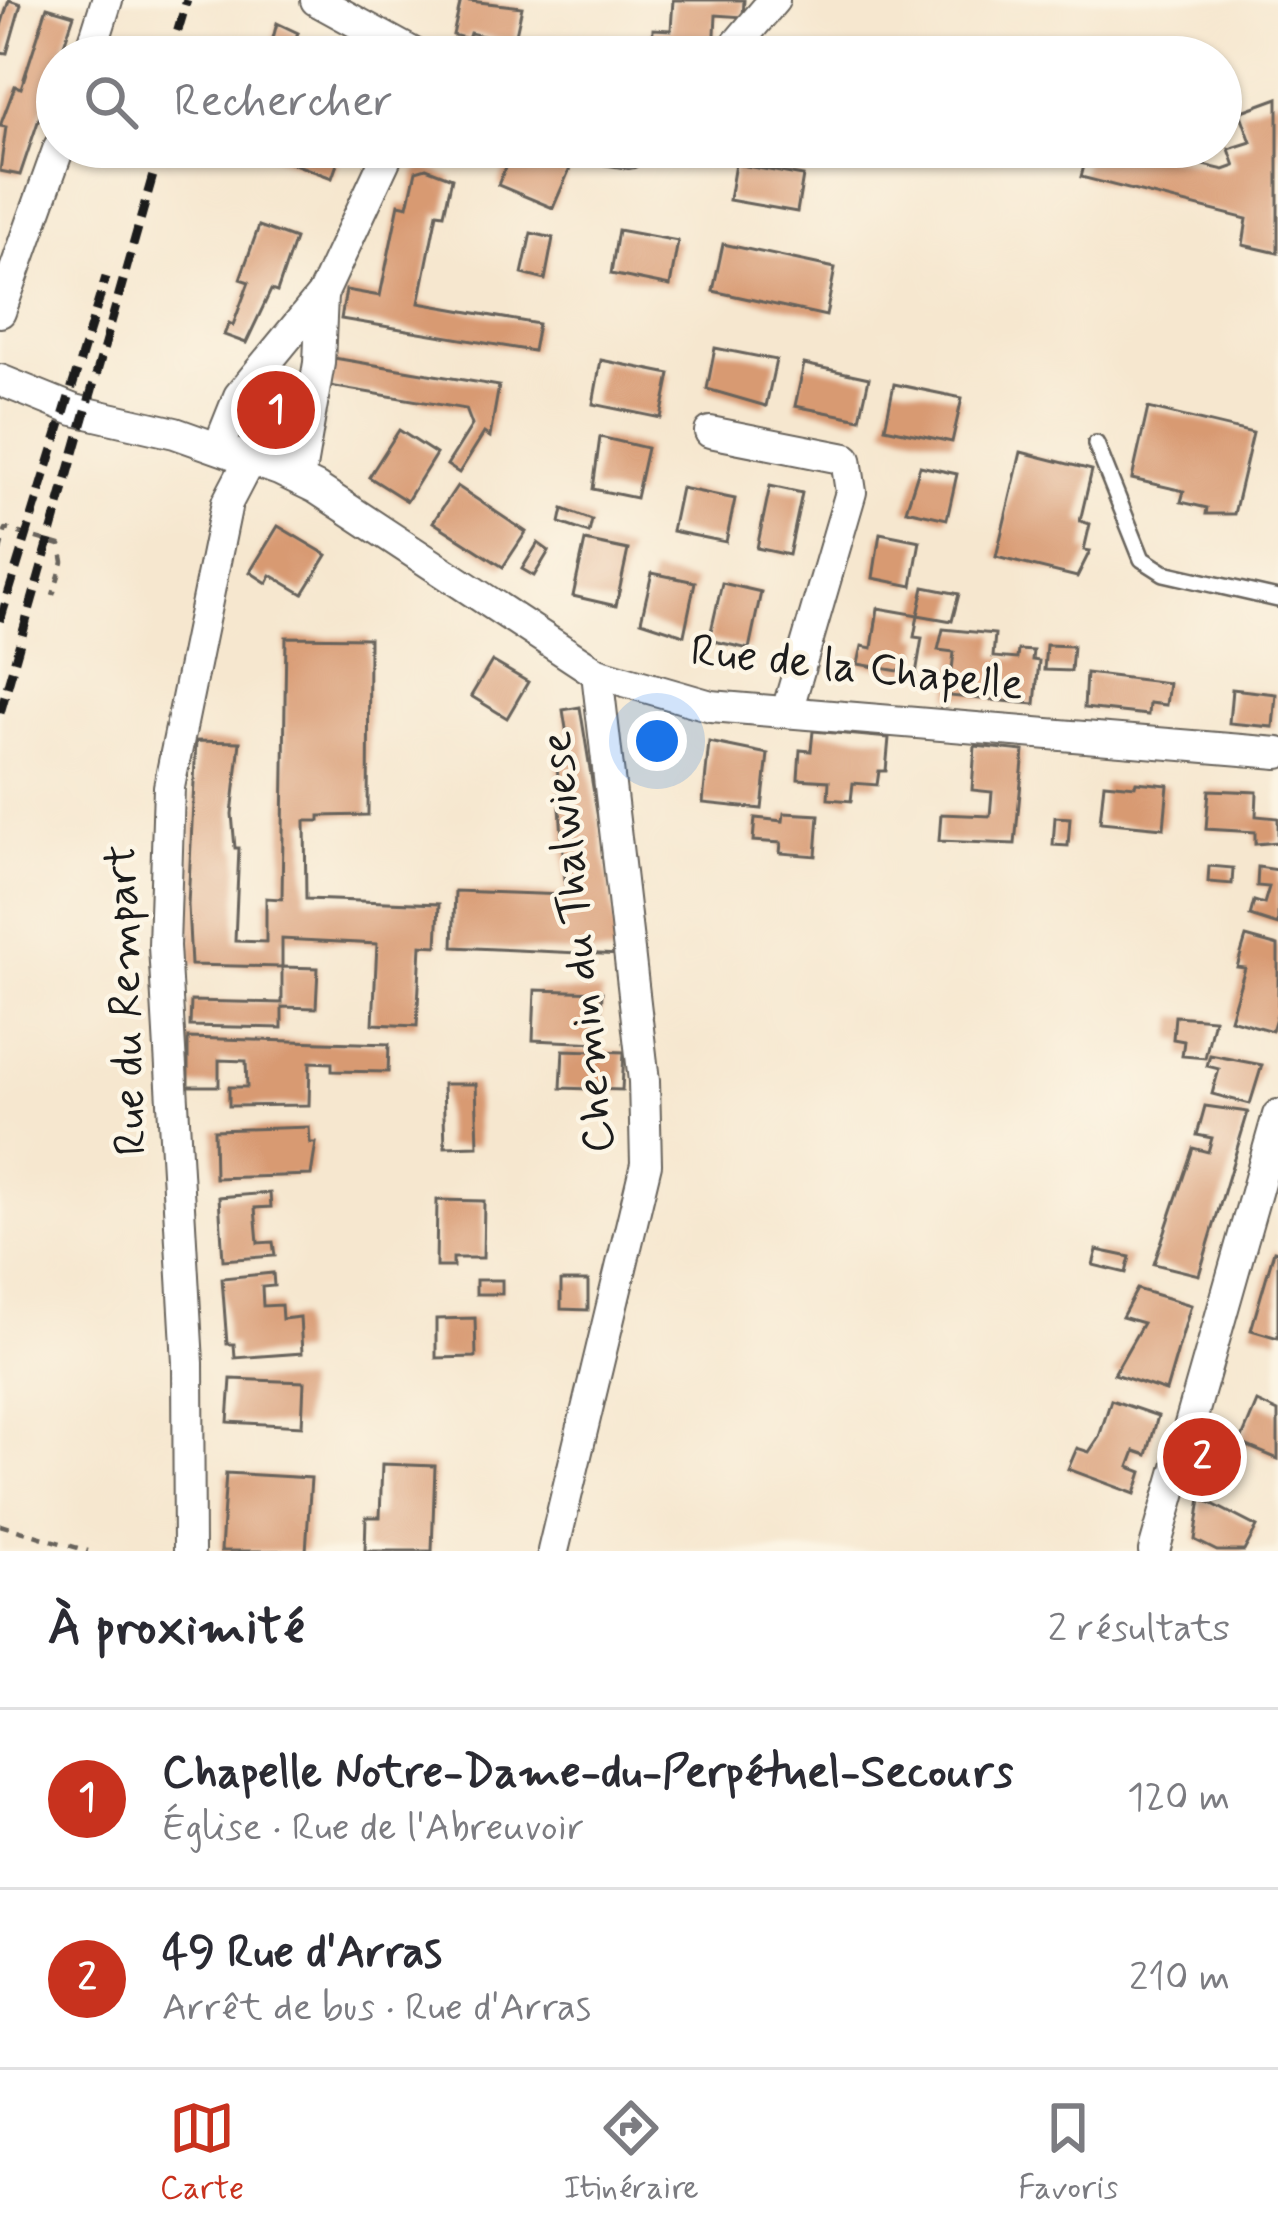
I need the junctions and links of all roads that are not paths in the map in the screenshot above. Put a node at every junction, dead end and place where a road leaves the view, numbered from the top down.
1 (106, 0) edge
2 (316, 0) edge
3 (774, 0) edge
4 (95, 36) edge
5 (382, 36) edge
6 (744, 36) edge
7 (51, 168) edge
8 (382, 168) edge
9 (322, 295) junction
10 (0, 312) edge
11 (0, 380) edge
12 (710, 432) dead end
13 (1096, 444) dead end
14 (219, 446) junction
15 (250, 457) junction
16 (299, 479) junction
17 (1278, 599) edge
18 (597, 673) junction
19 (787, 711) junction
20 (1278, 753) edge
21 (1278, 1115) edge
22 (189, 1551) edge
23 (554, 1551) edge
24 (1154, 1551) edge

1 - 4 street
2 - 5 street
3 - 6 street
7 - 10 street
8 - 9 street
9 - 14 street
9 - 16 street
11 - 14 street, Rue de la Chapelle
12 - 19 street
13 - 17 lane
14 - 15 street, Rue de la Chapelle
15 - 16 street, Rue de la Chapelle
15 - 22 street, Rue du Rempart
16 - 18 street, Rue de la Chapelle
18 - 19 street, Rue de la Chapelle
18 - 23 street, Chemin du Thalwiese
19 - 20 street, Rue de la Chapelle
21 - 24 street

